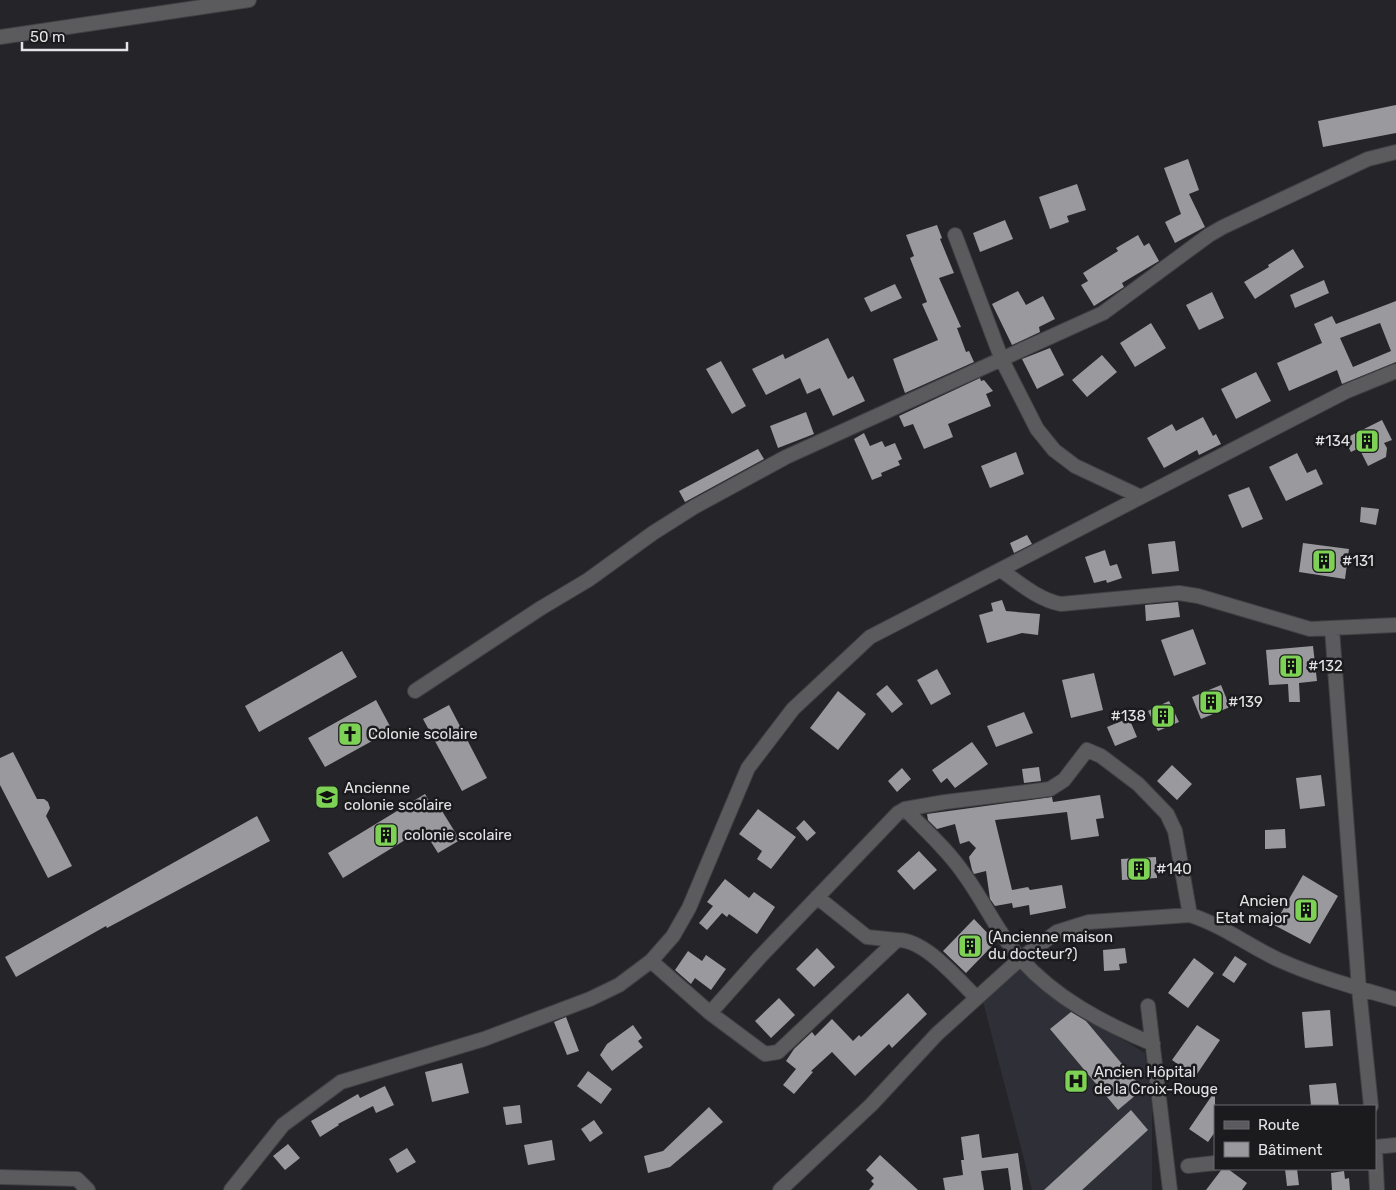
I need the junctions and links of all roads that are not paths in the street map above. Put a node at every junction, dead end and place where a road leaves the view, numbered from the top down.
1 (249, 0) edge
2 (0, 37) edge
3 (1396, 152) edge
4 (955, 235) dead end
5 (1002, 360) junction
6 (1396, 371) edge
7 (1141, 497) junction
8 (1001, 570) junction
9 (1396, 625) edge
10 (1332, 629) junction
11 (415, 691) dead end
12 (905, 809) junction
13 (817, 897) junction
14 (1190, 915) junction
15 (897, 940) junction
16 (1020, 959) junction
17 (651, 961) junction
18 (1359, 989) junction
19 (976, 998) junction
20 (1396, 999) edge
21 (1148, 1006) dead end
22 (710, 1013) junction
23 (1152, 1044) junction
24 (1371, 1105) edge
25 (1396, 1145) edge
26 (1376, 1147) edge
27 (1214, 1163) edge
28 (1188, 1166) dead end
29 (1376, 1168) edge
30 (0, 1177) edge
31 (88, 1190) edge
32 (231, 1190) edge
33 (780, 1190) edge
34 (1170, 1190) edge
35 (1377, 1190) edge

1 - 2 street
3 - 5 street
4 - 5 street
5 - 7 street
5 - 11 street
6 - 7 street
7 - 8 street
8 - 10 street
8 - 17 street
9 - 10 street
10 - 18 street
12 - 13 street
12 - 14 street
12 - 16 street
13 - 15 street
13 - 22 street
14 - 16 street
14 - 18 street
15 - 19 street
15 - 22 street
16 - 19 street
16 - 23 street
17 - 22 street
17 - 32 street
18 - 20 street
18 - 24 street
19 - 33 street
21 - 23 street
23 - 34 street
25 - 26 street
27 - 28 street
29 - 35 street
30 - 31 street

